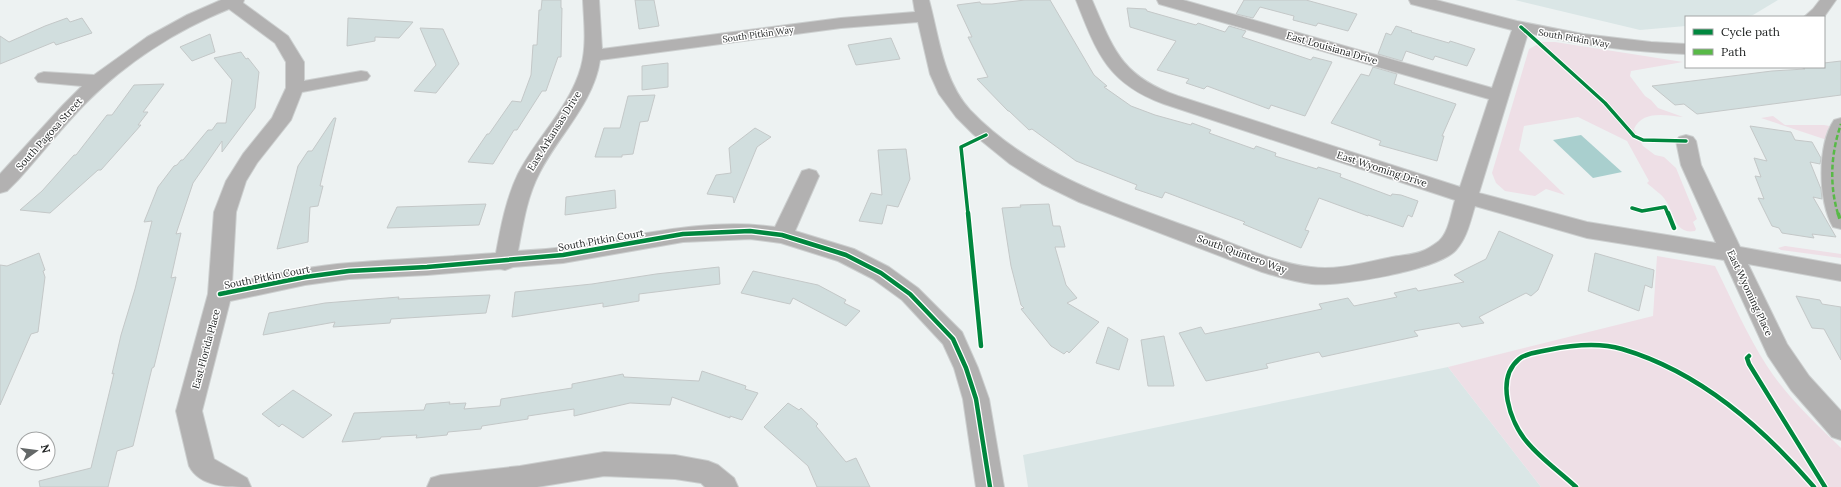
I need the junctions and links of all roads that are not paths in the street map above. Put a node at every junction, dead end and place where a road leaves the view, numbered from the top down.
1 (592, 0) edge
2 (1084, 0) edge
3 (1165, 0) edge
4 (1417, 0) edge
5 (234, 1) edge
6 (923, 8) edge
7 (1822, 8) edge
8 (1841, 11) edge
9 (1520, 27) junction
10 (1685, 49) edge
11 (592, 55) junction
12 (361, 76) dead end
13 (44, 78) dead end
14 (98, 81) junction
15 (295, 88) junction
16 (1499, 96) junction
17 (1841, 124) edge
18 (1686, 141) dead end
19 (809, 176) dead end
20 (0, 186) edge
21 (1468, 197) junction
22 (1841, 222) edge
23 (782, 235) junction
24 (1732, 253) junction
25 (505, 262) junction
26 (1841, 273) edge
27 (220, 294) junction
28 (1841, 429) edge
29 (238, 487) edge
30 (441, 487) edge
31 (724, 487) edge
32 (990, 487) edge

1 - 11 street, East Arkansas Drive
2 - 21 street, East Wyoming Drive
3 - 16 street, East Louisiana Drive
4 - 9 street, South Pitkin Way
5 - 14 street, South Pagosa Street
5 - 15 street, East Florida Place
6 - 11 street, South Pitkin Way
6 - 21 street, South Quintero Way
7 - 8 street
9 - 10 street, South Pitkin Way
9 - 16 street, South Quintero Way
11 - 25 street, East Arkansas Drive
12 - 15 street
13 - 14 street
14 - 20 street, South Pagosa Street
15 - 27 street, East Florida Place
16 - 21 street, South Quintero Way
17 - 22 street
18 - 24 street, East Wyoming Place
19 - 23 street
21 - 24 street, East Wyoming Drive
23 - 25 street, South Pitkin Court
23 - 32 street, South Pitkin Court
24 - 26 street, East Wyoming Drive
24 - 28 street, East Wyoming Place
25 - 27 street, South Pitkin Court
27 - 29 street, East Florida Place
30 - 31 street

